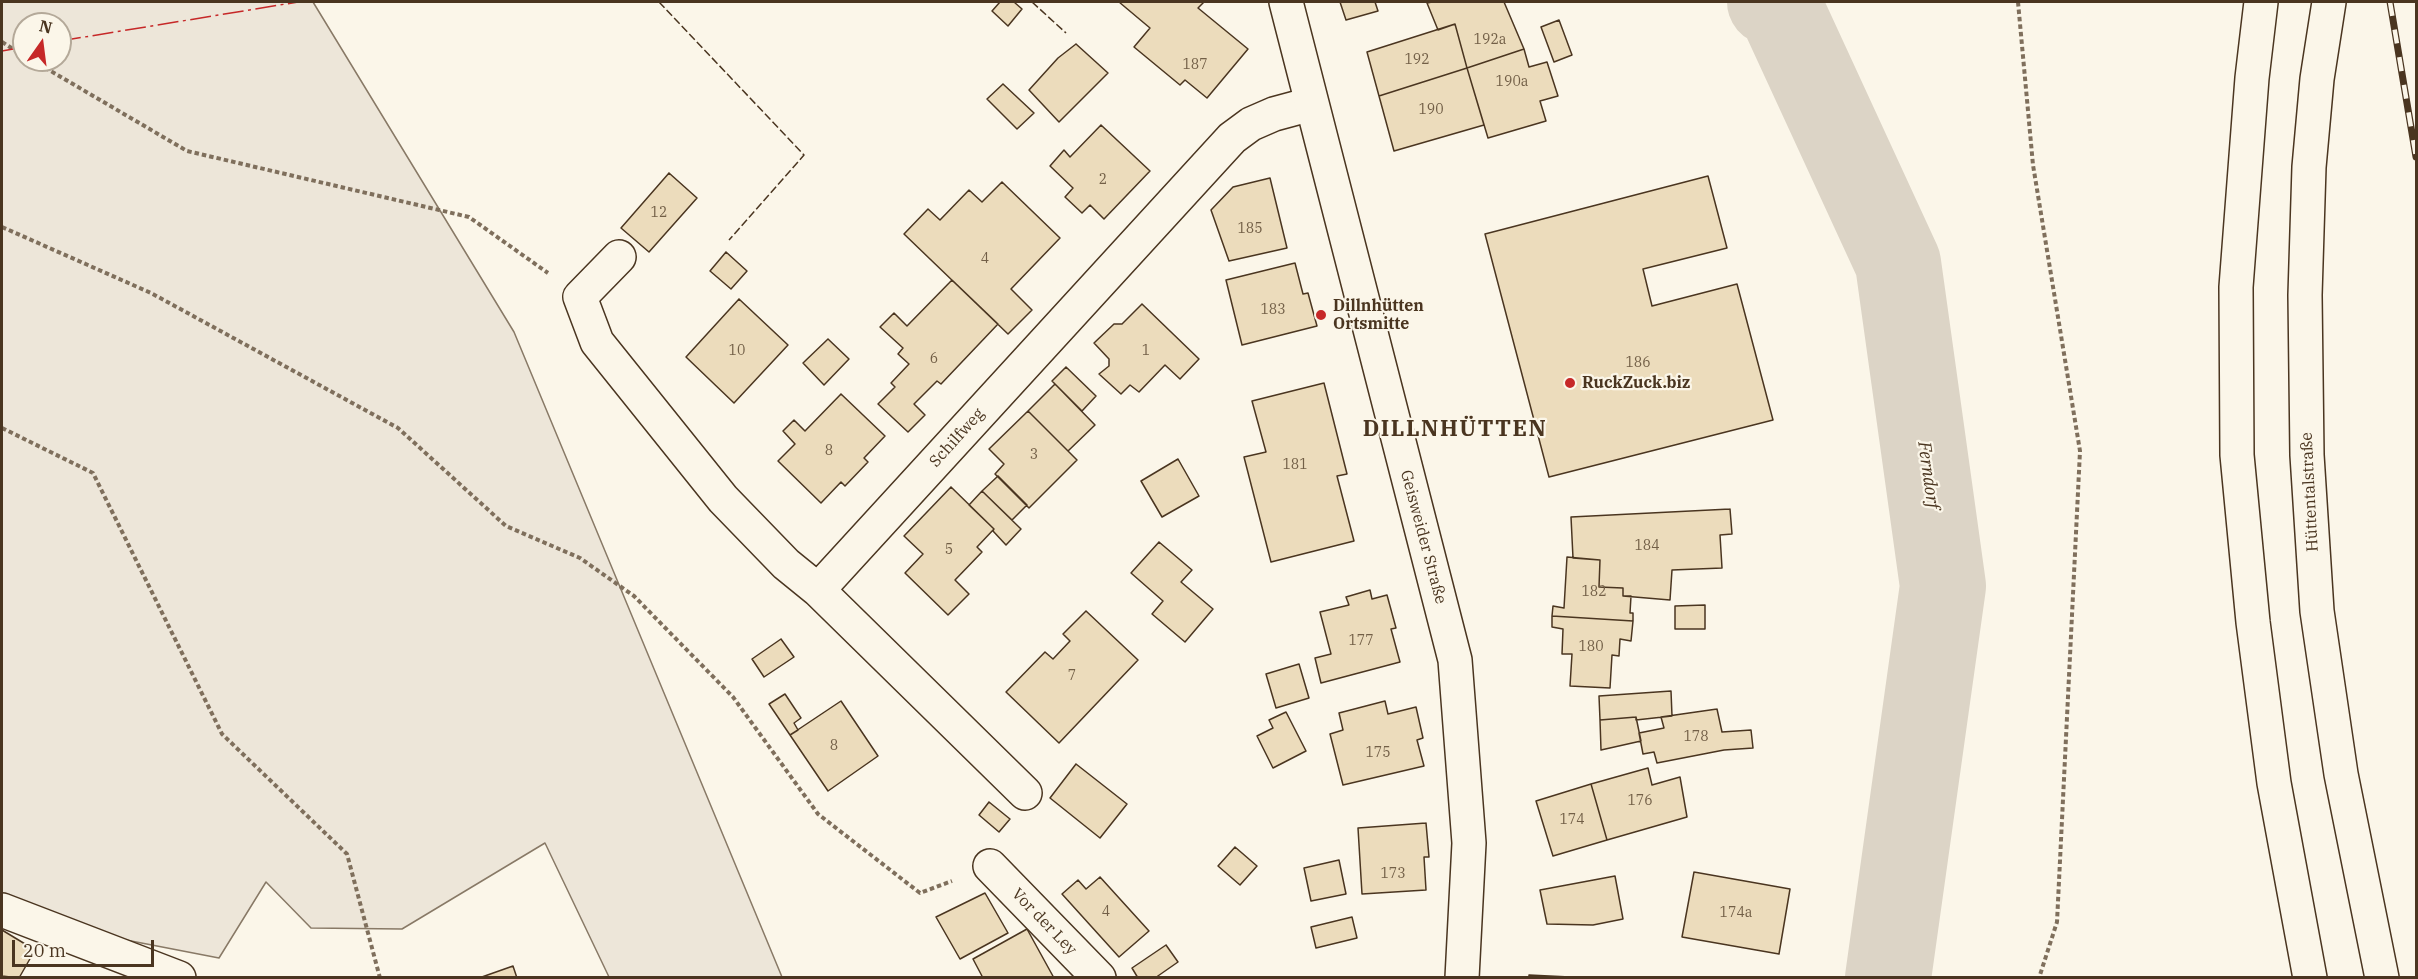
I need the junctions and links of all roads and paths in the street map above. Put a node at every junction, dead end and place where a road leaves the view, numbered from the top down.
1 (1286, 2) edge
2 (2018, 2) edge
3 (2261, 2) edge
4 (2329, 2) edge
5 (52, 72) edge
6 (1311, 104) junction
7 (2, 226) edge
8 (619, 257) dead end
9 (580, 297) junction
10 (2, 428) edge
11 (818, 590) junction
12 (1025, 793) dead end
13 (990, 866) joint
14 (2, 910) edge
15 (178, 978) edge
16 (380, 978) edge
17 (1099, 978) edge
18 (1462, 978) edge
19 (2039, 978) edge
20 (2310, 978) edge
21 (2382, 978) edge

1 - 6 main road, Geisweider Straße
2 - 19 path
3 - 20 main road
4 - 21 main road, Hüttentalstraße
5 - 9 path
6 - 11 main road, Schilfweg
6 - 18 main road, Geisweider Straße
7 - 13 path
8 - 9 main road
9 - 11 main road
10 - 16 path
11 - 12 main road
13 - 17 main road, Vor der Ley
14 - 15 main road

